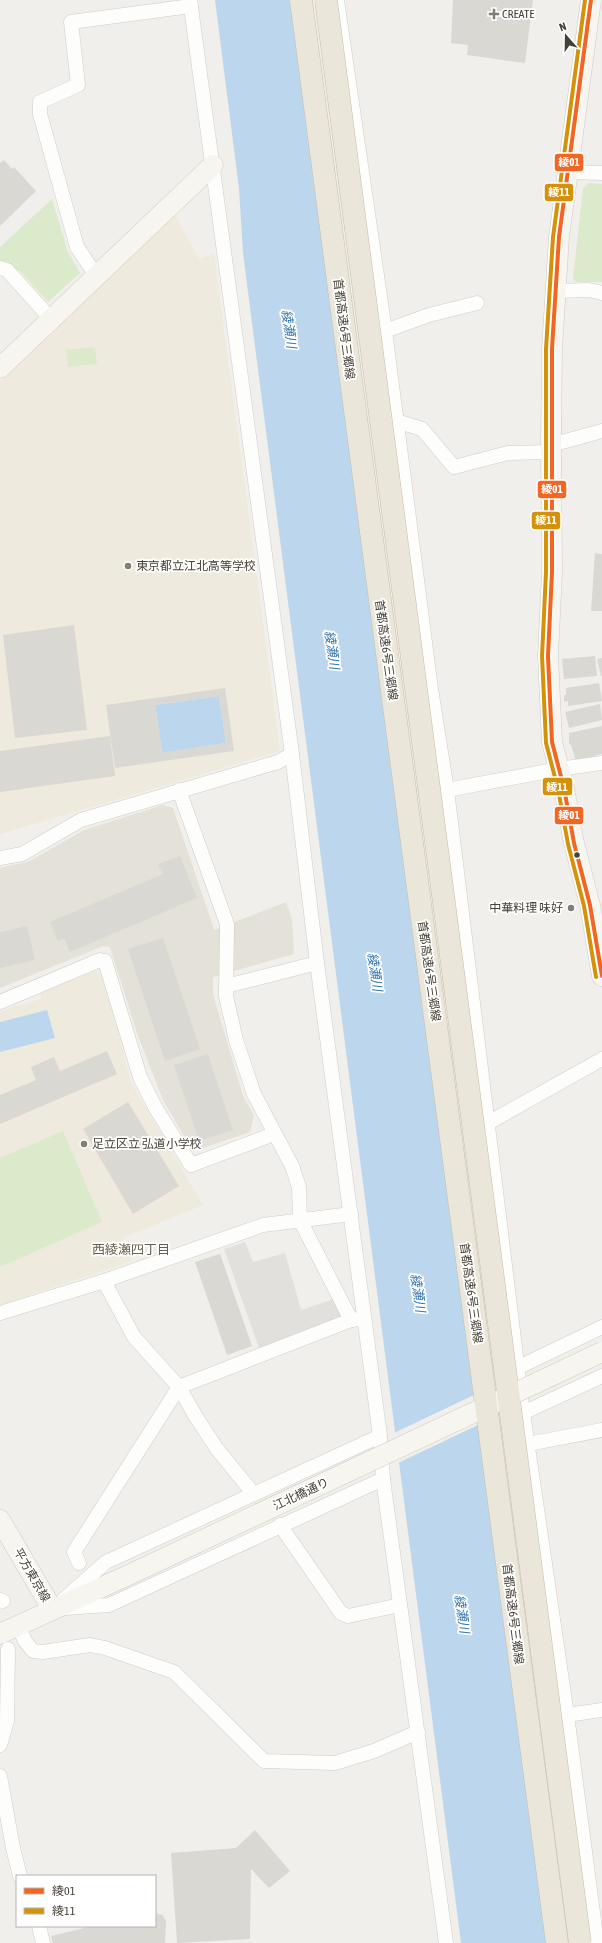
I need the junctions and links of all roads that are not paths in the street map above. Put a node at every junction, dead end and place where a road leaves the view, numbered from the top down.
1 (301, 0) edge
2 (326, 0) edge
3 (337, 0) edge
4 (191, 3) edge
5 (594, 11) edge
6 (212, 165) junction
7 (569, 172) junction
8 (602, 173) edge
9 (0, 268) edge
10 (97, 277) junction
11 (556, 291) junction
12 (602, 293) edge
13 (477, 303) dead end
14 (51, 319) junction
15 (385, 331) junction
16 (0, 368) edge
17 (396, 421) junction
18 (602, 431) edge
19 (551, 448) junction
20 (292, 754) junction
21 (602, 763) edge
22 (559, 769) junction
23 (179, 790) junction
24 (447, 790) junction
25 (0, 858) edge
26 (317, 963) junction
27 (602, 976) edge
28 (226, 986) junction
29 (0, 1002) edge
30 (602, 1059) edge
31 (488, 1123) junction
32 (274, 1134) junction
33 (351, 1214) junction
34 (300, 1220) junction
35 (104, 1281) junction
36 (0, 1313) edge
37 (357, 1320) junction
38 (602, 1327) edge
39 (602, 1352) edge
40 (517, 1368) junction
41 (602, 1376) edge
42 (179, 1387) junction
43 (523, 1413) junction
44 (602, 1430) edge
45 (380, 1436) junction
46 (528, 1444) junction
47 (341, 1454) junction
48 (383, 1480) junction
49 (357, 1490) junction
50 (253, 1493) junction
51 (0, 1520) edge
52 (280, 1525) junction
53 (79, 1563) dead end
54 (400, 1605) junction
55 (52, 1609) junction
56 (18, 1626) junction
57 (4, 1641) edge
58 (602, 1710) edge
59 (567, 1715) junction
60 (418, 1732) junction
61 (0, 1745) edge
62 (0, 1776) edge
63 (20, 1875) edge
64 (39, 1927) edge
65 (43, 1943) edge
66 (446, 1943) edge
67 (557, 1943) edge
68 (580, 1943) edge
69 (597, 1943) edge

1 - 67 highway, 首都高速6号三郷線, bridge
2 - 68 highway, 首都高速6号三郷線, bridge
3 - 15 street
4 - 6 street
4 - 10 street
5 - 7 street
6 - 10 street
6 - 20 street
7 - 8 street
7 - 11 street
9 - 14 street
10 - 14 street
11 - 12 street
11 - 19 street
13 - 15 street
14 - 16 street
15 - 17 street
17 - 19 street
17 - 24 street
18 - 19 street
19 - 22 street
20 - 23 street
20 - 26 street
21 - 22 street
22 - 24 street
22 - 27 street
23 - 25 street
23 - 28 street
24 - 31 street
26 - 28 street
26 - 33 street
28 - 32 street
29 - 32 street
30 - 31 street
31 - 40 street
32 - 34 street
33 - 34 street
33 - 37 street
34 - 35 street
34 - 37 street
35 - 36 street
35 - 42 street
37 - 42 street
37 - 45 street
38 - 40 street
39 - 55 street, 江北橋通り, bridge
40 - 43 street
41 - 43 street
42 - 50 street
42 - 53 street
43 - 46 street
44 - 46 street
45 - 47 street
45 - 48 street
46 - 59 street
47 - 49 street
47 - 50 street
48 - 49 street
48 - 54 street
49 - 52 street
50 - 55 street
51 - 55 street, 平方東京線
52 - 54 street
52 - 55 street
54 - 60 street
55 - 56 street, 江北橋通り
56 - 57 street, 江北橋通り
56 - 60 street
57 - 61 street
58 - 59 street
59 - 69 street
60 - 66 street
62 - 63 street
64 - 65 street

